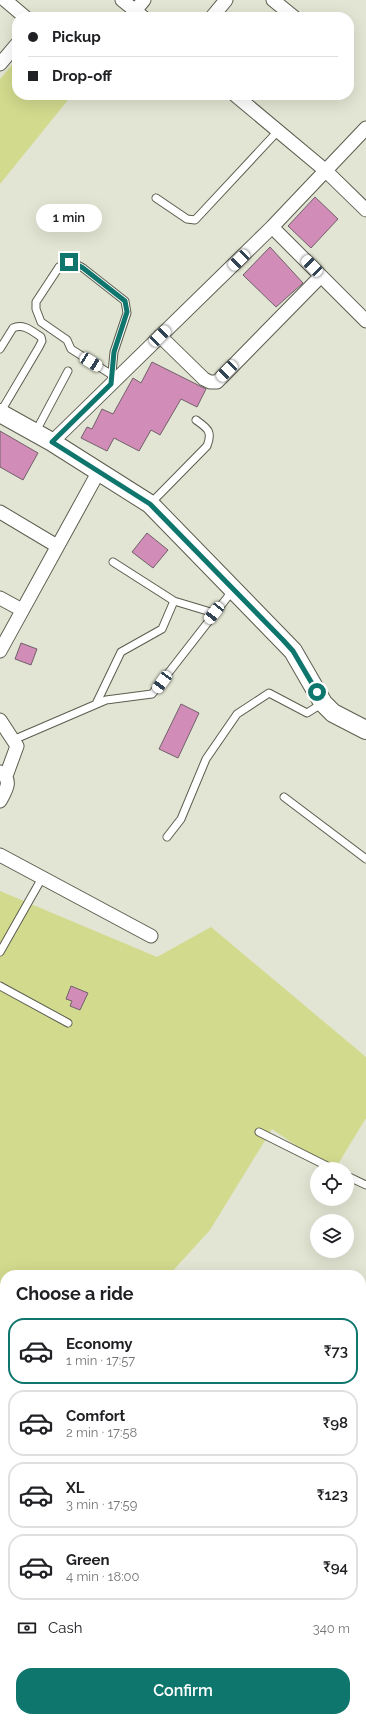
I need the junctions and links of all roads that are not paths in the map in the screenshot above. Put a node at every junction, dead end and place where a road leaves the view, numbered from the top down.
1 (5, 0) edge
2 (122, 0) edge
3 (144, 0) edge
4 (226, 0) edge
5 (273, 0) edge
6 (19, 12) edge
7 (137, 12) edge
8 (140, 12) edge
9 (216, 12) edge
10 (288, 12) edge
11 (12, 50) edge
12 (0, 64) edge
13 (241, 100) edge
14 (366, 128) edge
15 (278, 131) junction
16 (326, 171) junction
17 (156, 198) dead end
18 (366, 210) edge
19 (272, 227) junction
20 (321, 276) junction
21 (366, 321) edge
22 (160, 336) junction
23 (0, 349) edge
24 (68, 372) dead end
25 (112, 380) junction
26 (0, 414) edge
27 (196, 420) dead end
28 (35, 433) junction
29 (52, 442) junction
30 (99, 471) junction
31 (150, 504) junction
32 (0, 512) edge
33 (57, 546) junction
34 (113, 562) dead end
35 (233, 589) junction
36 (0, 598) edge
37 (174, 602) junction
38 (22, 610) junction
39 (214, 613) junction
40 (0, 651) edge
41 (323, 703) junction
42 (96, 704) junction
43 (0, 720) edge
44 (366, 730) edge
45 (13, 740) junction
46 (3, 774) edge
47 (284, 797) dead end
48 (0, 801) edge
49 (167, 837) dead end
50 (0, 855) edge
51 (366, 859) edge
52 (42, 878) junction
53 (151, 936) dead end
54 (0, 952) edge
55 (0, 986) edge
56 (68, 1022) dead end
57 (259, 1132) dead end
58 (319, 1162) edge
59 (354, 1179) edge
60 (366, 1185) edge

1 - 6 street
2 - 7 street
3 - 8 street
4 - 9 street
5 - 10 street
11 - 12 street
13 - 15 street
14 - 16 street
15 - 16 street
15 - 17 lane
16 - 18 street
16 - 19 street
19 - 20 street
19 - 22 street
20 - 21 street
20 - 22 street
22 - 25 street
23 - 26 lane
24 - 28 lane
25 - 25 lane
25 - 29 street
26 - 28 street
27 - 31 lane
28 - 29 street
29 - 30 street
30 - 31 street
30 - 33 street
31 - 35 street
32 - 33 street
33 - 38 street
34 - 37 lane
35 - 39 lane
35 - 41 street
36 - 38 street
37 - 39 lane
37 - 42 lane
38 - 40 street
39 - 42 lane
41 - 44 street
41 - 49 lane
42 - 45 lane
43 - 45 street
45 - 46 street
46 - 48 street
47 - 51 lane
50 - 52 street
52 - 53 street
52 - 54 lane
55 - 56 lane
57 - 58 lane
59 - 60 lane

